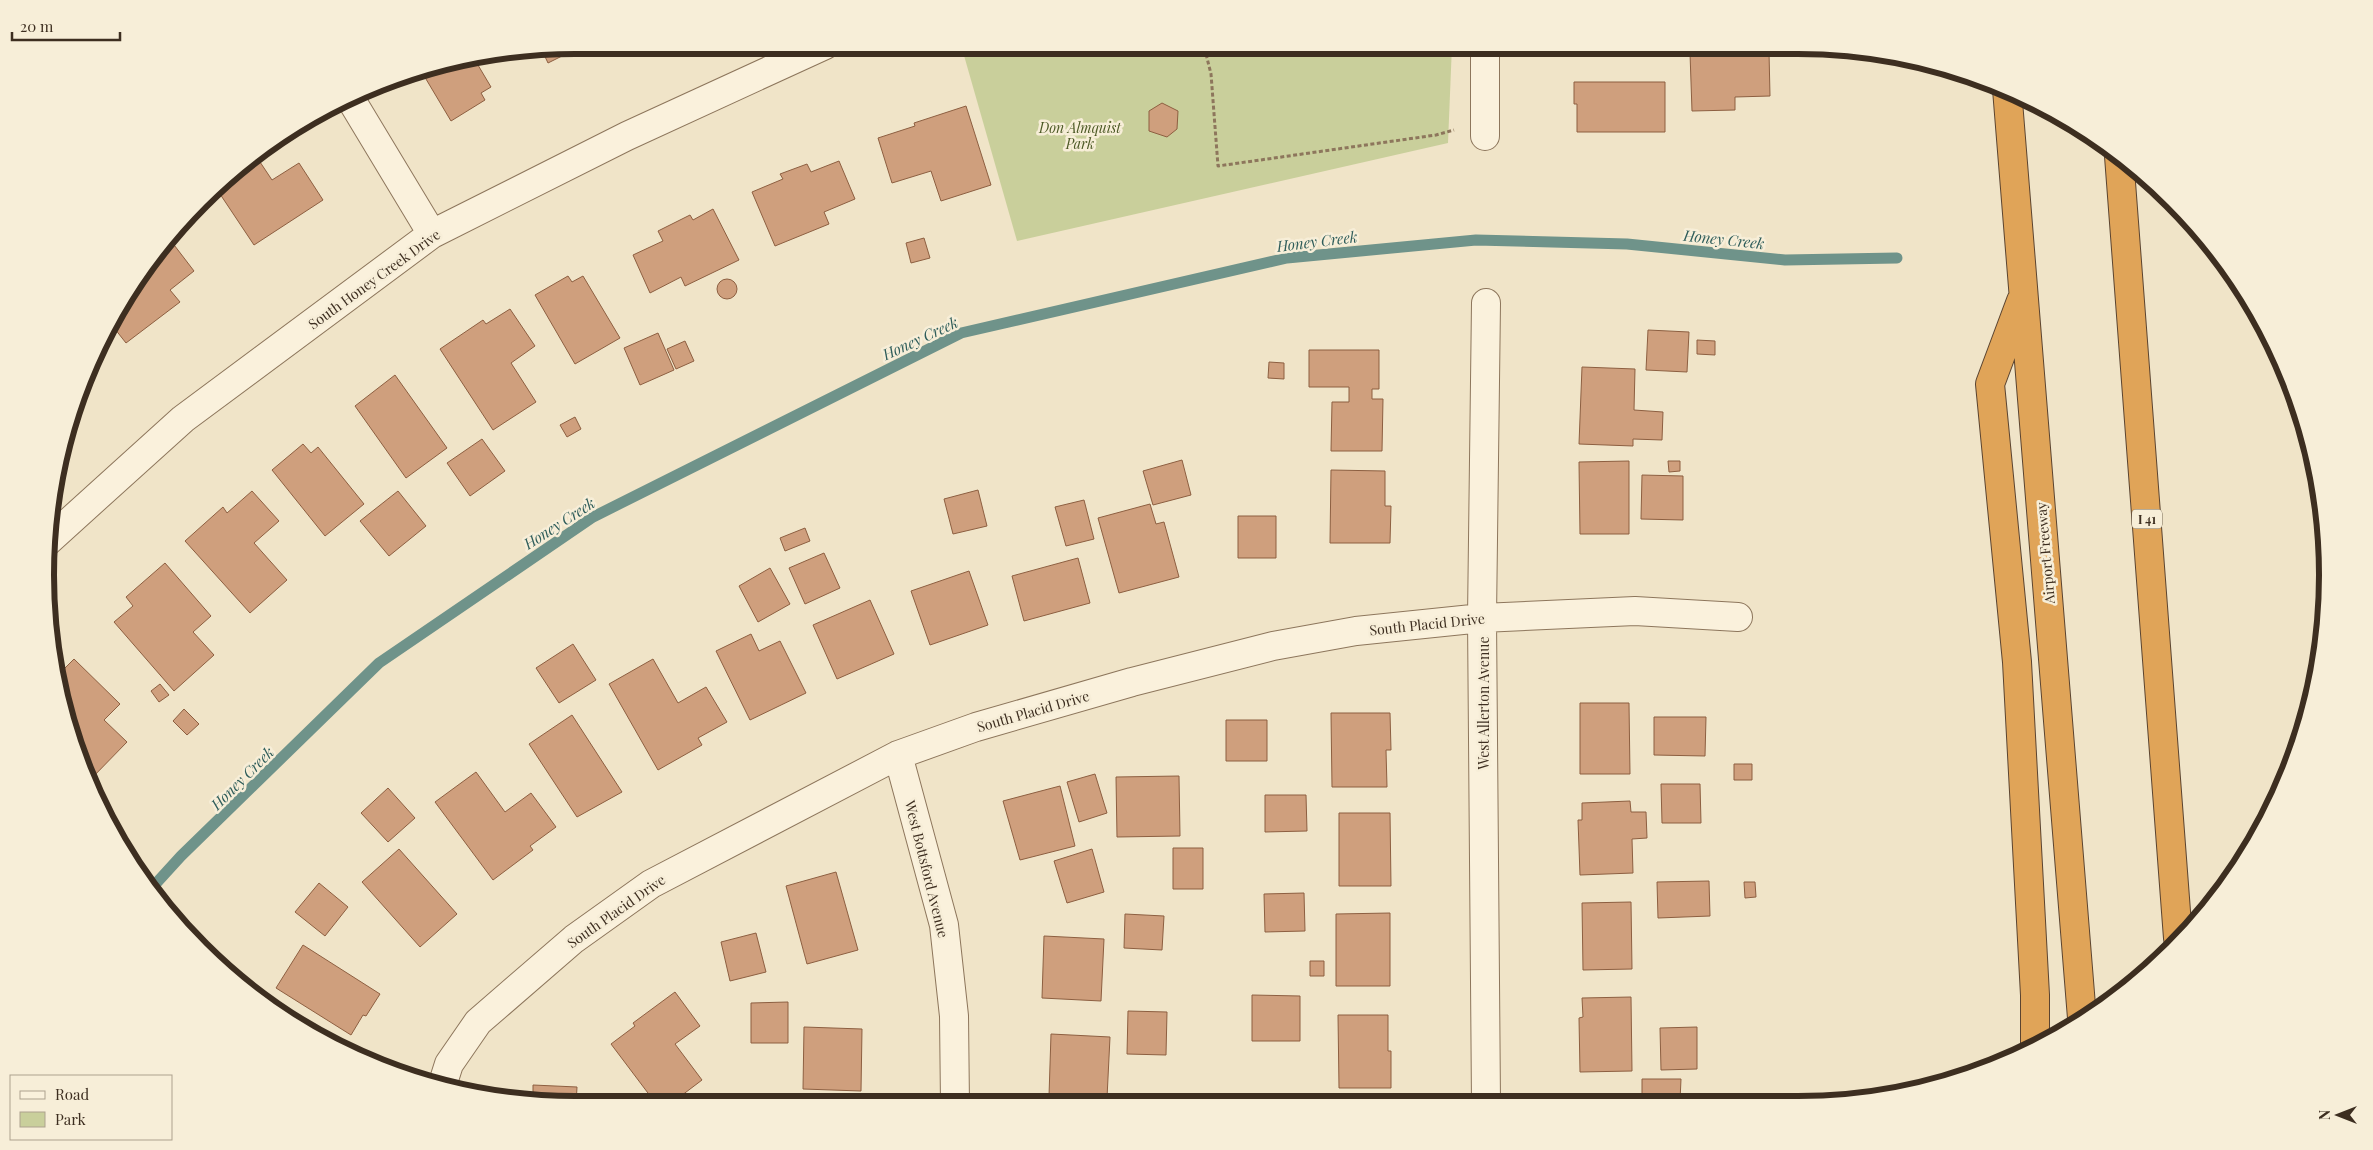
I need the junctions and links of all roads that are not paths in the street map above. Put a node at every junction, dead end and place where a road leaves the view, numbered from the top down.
1 (806, 54) edge
2 (1486, 54) edge
3 (2009, 99) edge
4 (353, 104) edge
5 (1485, 128) road end
6 (2120, 165) edge
7 (432, 234) junction
8 (2024, 292) junction
9 (1486, 303) dead end
10 (56, 535) edge
11 (1738, 617) dead end
12 (1482, 618) junction
13 (898, 755) junction
14 (2175, 882) junction
15 (2194, 914) edge
16 (2178, 932) edge
17 (2082, 1012) edge
18 (2035, 1039) edge
19 (444, 1079) edge
20 (955, 1096) edge
21 (1486, 1096) edge

1 - 7 street, South Honey Creek Drive
2 - 5 street
3 - 8 highway, Airport Freeway
4 - 7 street
6 - 14 highway, I 41
7 - 10 street, South Honey Creek Drive
8 - 17 highway, Airport Freeway
8 - 18 highway
9 - 12 street, West Allerton Avenue
11 - 12 street, South Placid Drive
12 - 13 street, South Placid Drive
12 - 21 street, West Allerton Avenue
13 - 19 street, South Placid Drive
13 - 20 street, West Bottsford Avenue
14 - 15 highway
14 - 16 highway, I 41

